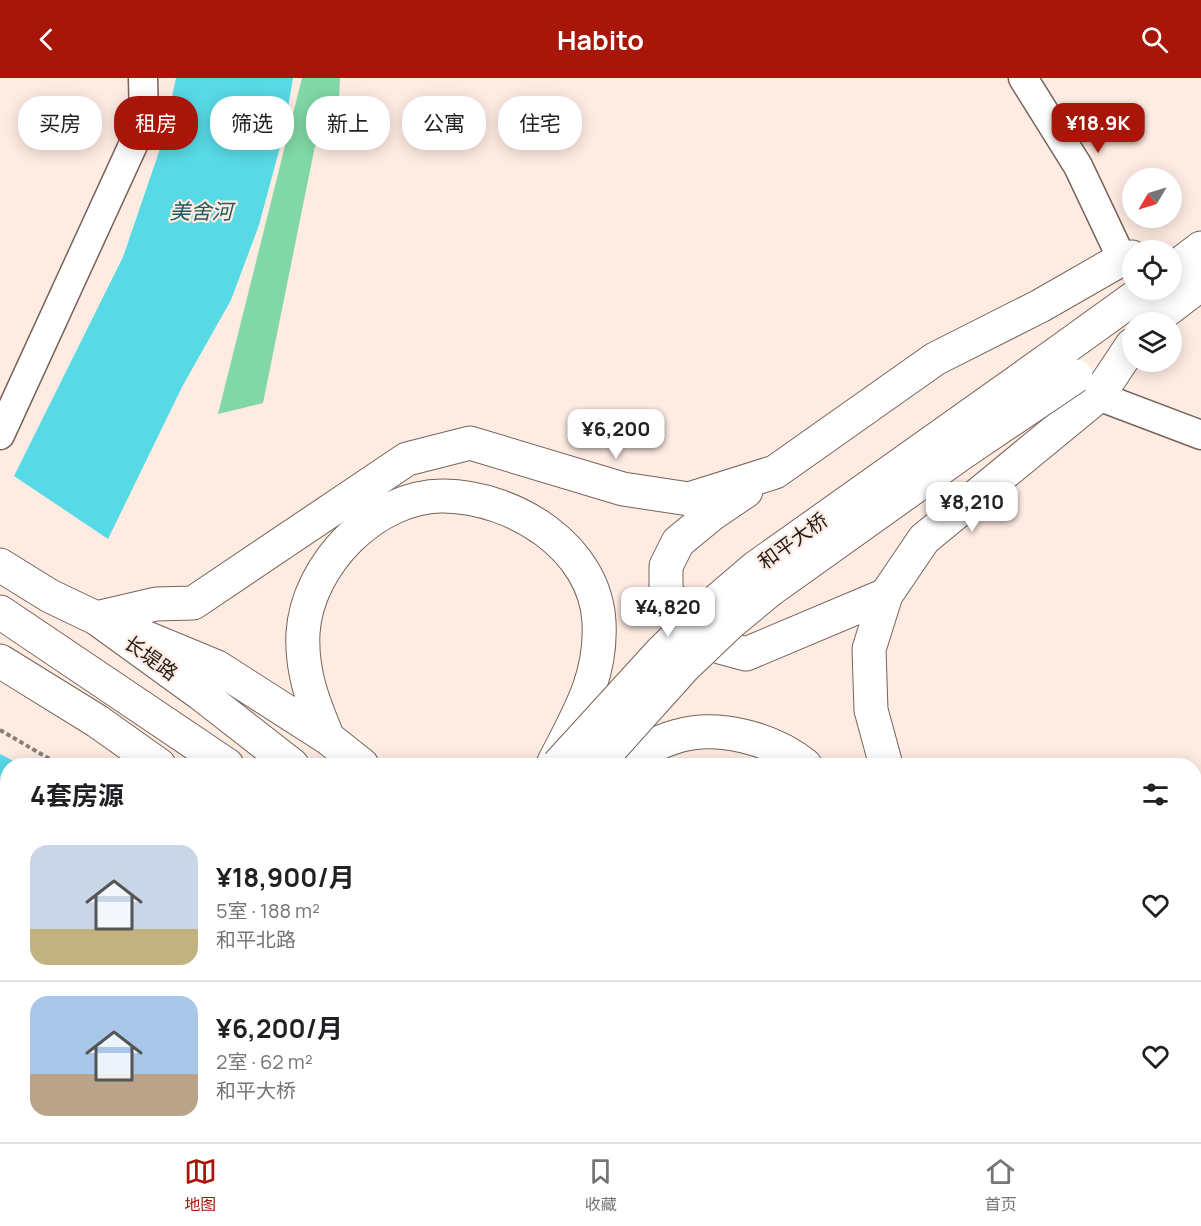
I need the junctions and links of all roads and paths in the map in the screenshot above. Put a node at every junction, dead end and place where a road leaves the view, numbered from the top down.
1 (143, 78) edge
2 (1023, 78) edge
3 (1201, 247) edge
4 (1122, 249) edge
5 (1182, 249) edge
6 (1122, 261) edge
7 (1182, 262) edge
8 (1201, 284) edge
9 (1137, 300) edge
10 (1164, 312) edge
11 (1122, 343) edge
12 (1122, 351) edge
13 (1078, 375) junction
14 (0, 435) edge
15 (1201, 435) edge
16 (775, 472) junction
17 (0, 565) edge
18 (886, 595) junction
19 (0, 612) edge
20 (96, 618) junction
21 (0, 636) edge
22 (0, 660) edge
23 (201, 694) junction
24 (0, 730) edge
25 (324, 751) edge
26 (48, 758) edge
27 (149, 758) edge
28 (187, 758) edge
29 (217, 758) edge
30 (283, 758) edge
31 (343, 758) edge
32 (556, 758) edge
33 (564, 758) edge
34 (602, 758) edge
35 (631, 758) edge
36 (796, 758) edge
37 (884, 758) edge

1 - 14 street
2 - 4 street
3 - 5 main road
3 - 7 main road
6 - 16 main road
8 - 10 main road
9 - 13 main road
11 - 13 main road
12 - 13 main road
13 - 15 street
13 - 18 main road
13 - 33 main road, 和平大桥, bridge
13 - 34 main road, 和平大桥, bridge
16 - 18 main road
16 - 20 main road
17 - 20 main road, 长堤路
18 - 37 main road
19 - 29 main road
20 - 23 main road, 长堤路
20 - 25 main road
21 - 28 main road
22 - 27 main road
23 - 25 main road
23 - 30 main road, 长堤路
24 - 26 path
25 - 31 main road
25 - 32 main road
35 - 36 main road

